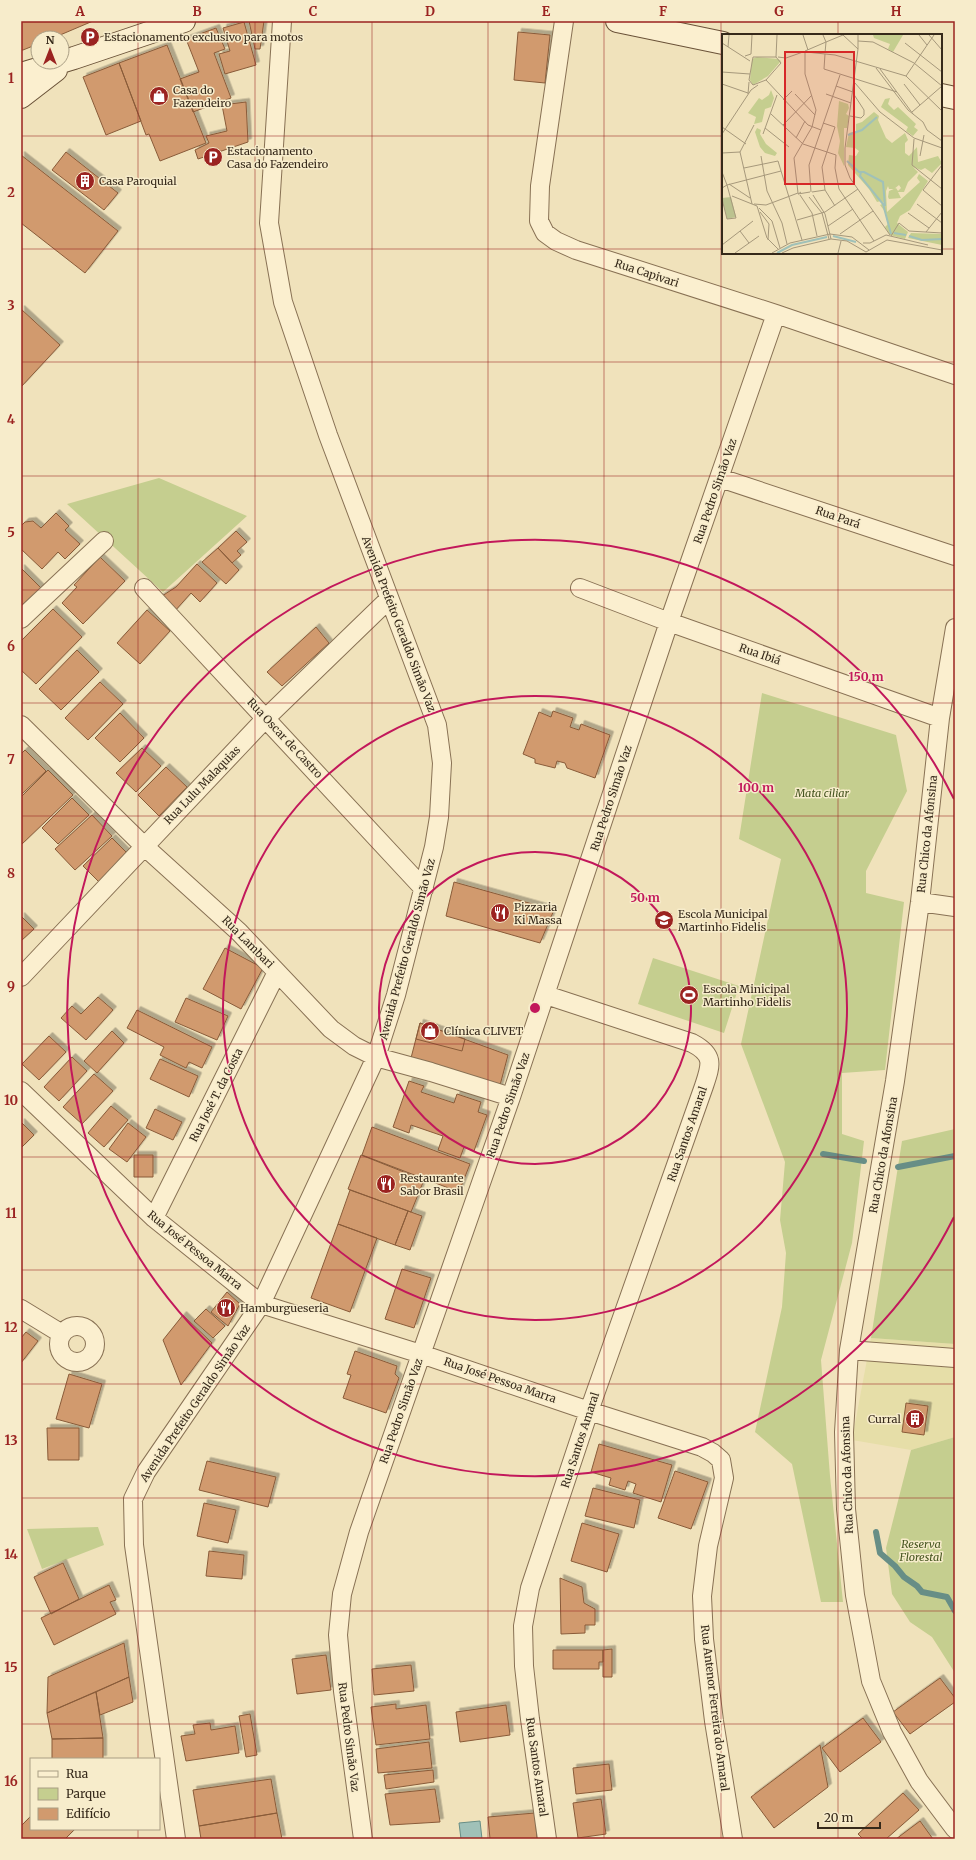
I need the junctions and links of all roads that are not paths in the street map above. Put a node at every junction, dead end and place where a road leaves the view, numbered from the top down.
1 (184, 21) edge
2 (282, 21) edge
3 (564, 21) edge
4 (617, 21) edge
5 (722, 43) edge
6 (74, 58) junction
7 (21, 74) edge
8 (942, 95) edge
9 (21, 97) edge
10 (955, 98) edge
11 (776, 314) junction
12 (955, 375) edge
13 (720, 478) junction
14 (104, 541) dead end
15 (955, 556) edge
16 (144, 588) dead end
17 (580, 588) dead end
18 (389, 599) junction
19 (21, 619) edge
20 (669, 622) junction
21 (955, 628) edge
22 (266, 718) junction
23 (940, 718) junction
24 (21, 726) edge
25 (144, 846) junction
26 (424, 889) junction
27 (920, 902) junction
28 (955, 907) edge
29 (278, 972) junction
30 (21, 977) edge
31 (546, 995) junction
32 (376, 1057) junction
33 (21, 1091) edge
34 (511, 1097) junction
35 (154, 1218) junction
36 (261, 1304) junction
37 (21, 1309) edge
38 (62, 1334) dead end
39 (849, 1350) junction
40 (421, 1354) junction
41 (955, 1358) edge
42 (589, 1411) junction
43 (721, 1460) joint
44 (955, 1829) edge
45 (176, 1839) edge
46 (363, 1839) edge
47 (547, 1839) edge
48 (733, 1839) edge

1 - 6 main road
2 - 18 street, Avenida Prefeito Geraldo Simão Vaz
3 - 11 street, Rua Capivari
4 - 5 main road
6 - 7 main road
6 - 9 main road
8 - 10 main road
11 - 12 street, Rua Capivari
11 - 13 street, Rua Pedro Simão Vaz
13 - 15 street, Rua Pará
13 - 20 street, Rua Pedro Simão Vaz
14 - 19 street
16 - 22 street, Rua Oscar de Castro
17 - 20 street, Rua Ibiá
18 - 22 street, Rua Lulu Malaquias
18 - 26 street, Avenida Prefeito Geraldo Simão Vaz
20 - 23 street, Rua Ibiá
20 - 31 street, Rua Pedro Simão Vaz
21 - 23 street, Rua Chico da Afonsina
22 - 25 street, Rua Lulu Malaquias
22 - 26 street, Rua Oscar de Castro
23 - 27 street, Rua Chico da Afonsina
24 - 25 street, Rua Lambari
25 - 29 street, Rua Lambari
25 - 30 street, Rua Lulu Malaquias
26 - 32 street, Avenida Prefeito Geraldo Simão Vaz
27 - 28 street
27 - 39 street, Rua Chico da Afonsina
29 - 32 street, Rua Lambari
29 - 35 street, Rua José T. da Costa
31 - 34 street, Rua Pedro Simão Vaz
31 - 42 street, Rua Santos Amaral
32 - 34 street, Rua Lambari
32 - 36 street, Avenida Prefeito Geraldo Simão Vaz
33 - 35 street, Rua José Pessoa Marra
34 - 40 street, Rua Pedro Simão Vaz
35 - 36 street, Rua José Pessoa Marra
36 - 40 street, Rua José Pessoa Marra
36 - 45 street, Avenida Prefeito Geraldo Simão Vaz
37 - 38 street
39 - 41 street
39 - 44 street, Rua Chico da Afonsina
40 - 42 street, Rua José Pessoa Marra
40 - 46 street, Rua Pedro Simão Vaz
42 - 43 street, Rua José Pessoa Marra
42 - 47 street, Rua Santos Amaral
43 - 48 street, Rua Antenor Ferreira do Amaral

